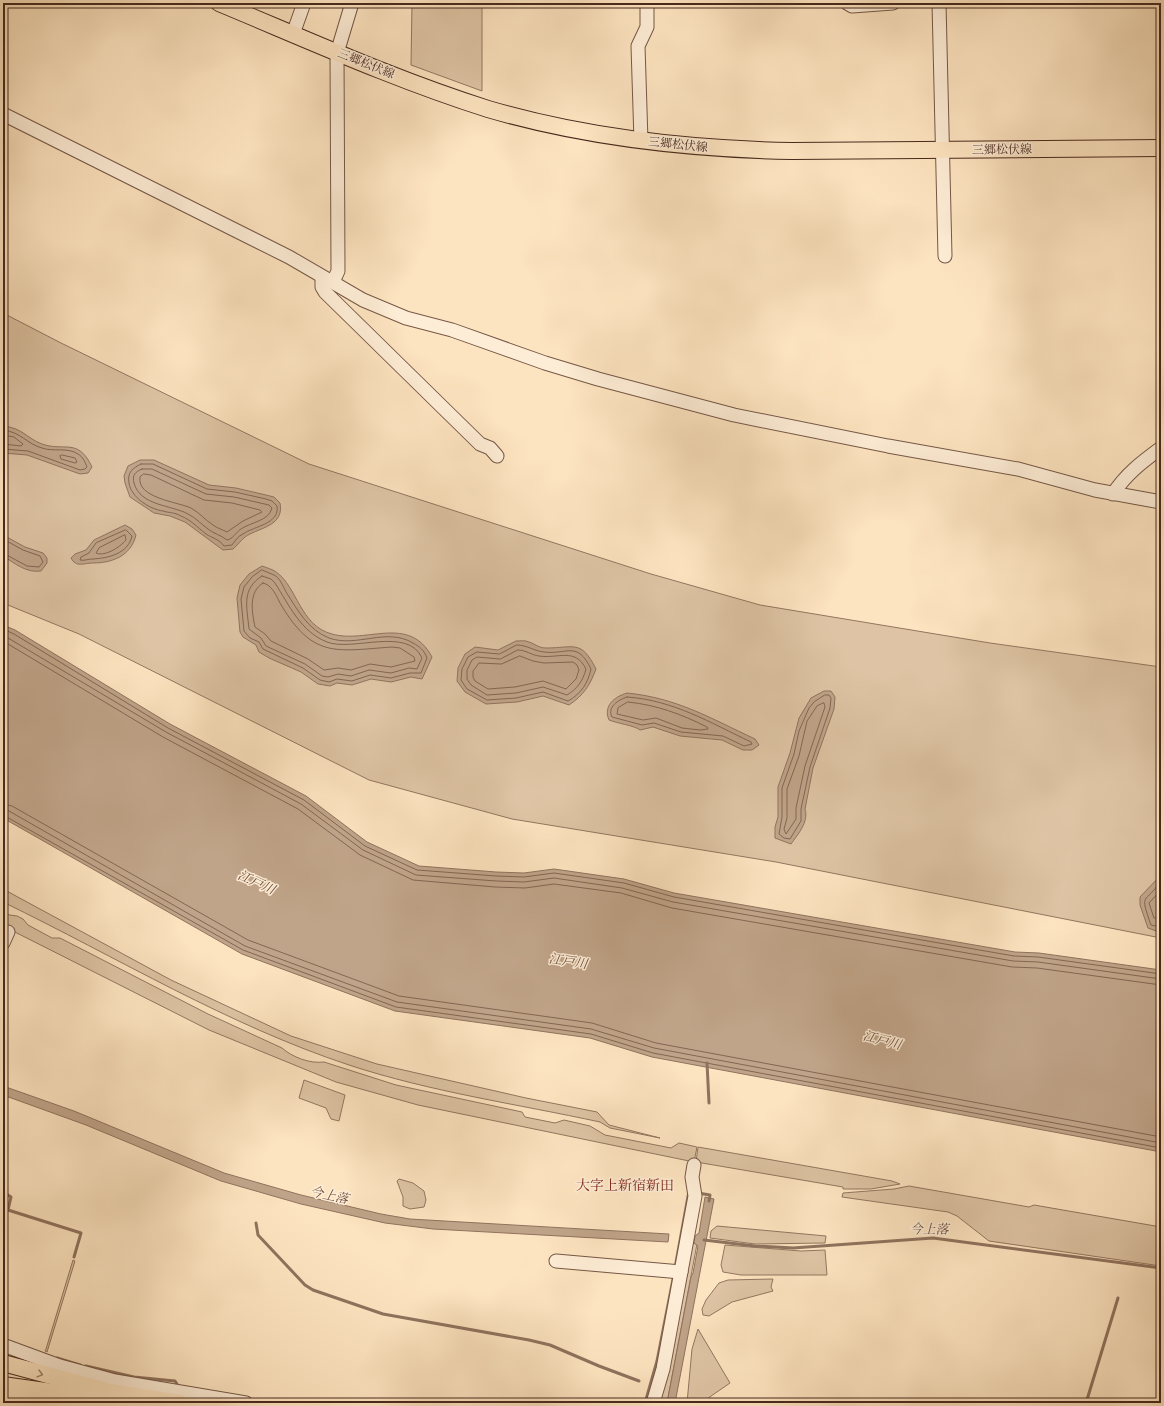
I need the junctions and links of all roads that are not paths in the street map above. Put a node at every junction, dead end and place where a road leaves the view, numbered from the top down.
1 (219, 3) edge
2 (304, 3) edge
3 (352, 3) edge
4 (647, 3) edge
5 (847, 3) edge
6 (893, 3) edge
7 (939, 3) edge
8 (293, 34) junction
9 (337, 53) junction
10 (3, 114) edge
11 (641, 141) junction
12 (1161, 148) edge
13 (943, 150) junction
14 (945, 256) dead end
15 (327, 280) junction
16 (1161, 448) edge
17 (497, 456) dead end
18 (1112, 494) junction
19 (1161, 502) edge
20 (694, 1165) dead end
21 (556, 1261) dead end
22 (676, 1271) junction
23 (3, 1345) edge
24 (3, 1363) edge
25 (3, 1385) edge
26 (3, 1398) edge
27 (45, 1403) edge
28 (130, 1403) edge
29 (180, 1403) edge
30 (246, 1403) edge
31 (653, 1403) edge

1 - 8 main road, 三郷松伏線
2 - 8 street
3 - 9 street
4 - 11 street
5 - 6 street
7 - 13 street
8 - 9 main road, 三郷松伏線
9 - 11 main road, 三郷松伏線
9 - 15 street
10 - 15 street
11 - 13 main road, 三郷松伏線
12 - 13 main road, 三郷松伏線
13 - 14 street
15 - 17 street
15 - 18 street
16 - 18 street
18 - 19 street
20 - 22 street
21 - 22 street
22 - 31 street
23 - 30 street
24 -> 29 main road
25 - 28 main road
26 - 27 main road

